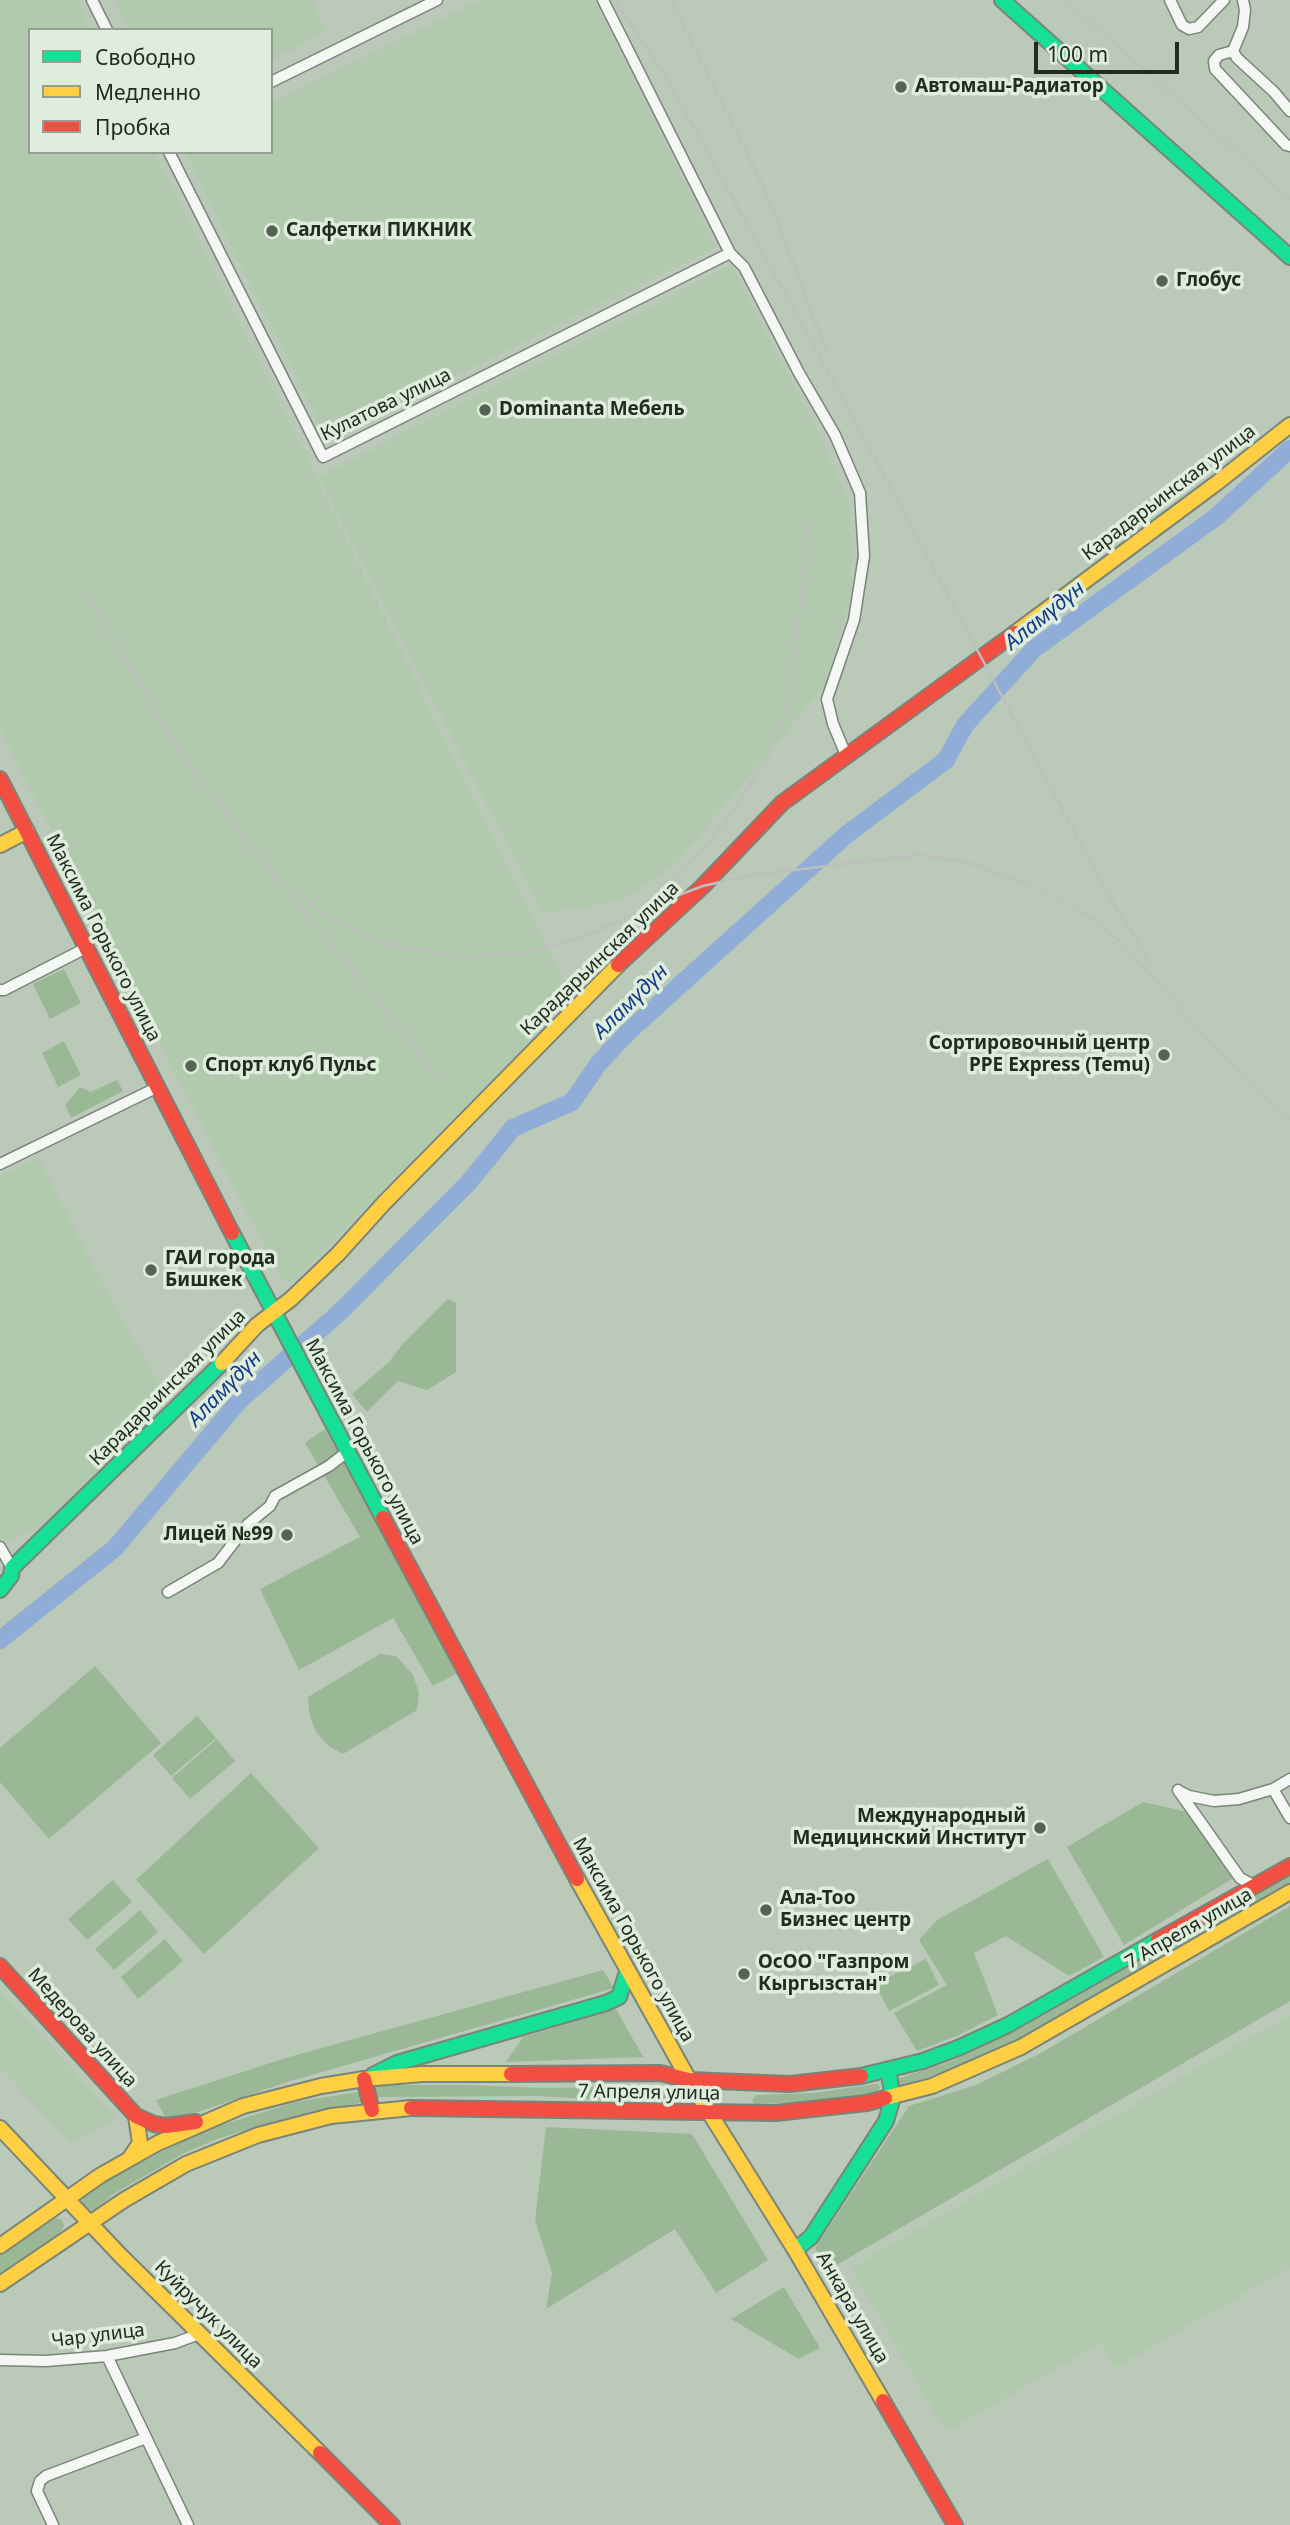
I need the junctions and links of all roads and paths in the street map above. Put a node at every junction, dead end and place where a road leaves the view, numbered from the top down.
1 (92, 0) edge
2 (437, 0) edge
3 (603, 0) edge
4 (1002, 0) edge
5 (1170, 0) edge
6 (1224, 0) edge
7 (1243, 0) edge
8 (106, 28) edge
9 (1233, 51) junction
10 (273, 81) edge
11 (1290, 111) edge
12 (1290, 146) edge
13 (170, 154) edge
14 (730, 253) junction
15 (1290, 257) edge
16 (1290, 425) edge
17 (846, 755) junction
18 (0, 779) edge
19 (27, 831) junction
20 (0, 845) edge
21 (86, 948) junction
22 (0, 990) edge
23 (158, 1087) junction
24 (0, 1164) edge
25 (273, 1313) junction
26 (347, 1452) junction
27 (0, 1547) edge
28 (12, 1568) junction
29 (0, 1590) edge
30 (168, 1592) dead end
31 (1290, 1779) edge
32 (1273, 1788) junction
33 (1290, 1818) edge
34 (1290, 1866) edge
35 (1255, 1886) junction
36 (1290, 1892) edge
37 (0, 1966) edge
38 (626, 1972) junction
39 (888, 2070) junction
40 (364, 2079) junction
41 (689, 2080) junction
42 (892, 2097) junction
43 (372, 2110) junction
44 (710, 2113) junction
45 (136, 2116) junction
46 (211, 2118) junction
47 (0, 2128) edge
48 (130, 2158) junction
49 (67, 2200) junction
50 (90, 2223) junction
51 (0, 2246) edge
52 (795, 2250) junction
53 (0, 2284) edge
54 (199, 2334) junction
55 (107, 2356) junction
56 (0, 2360) edge
57 (146, 2438) junction
58 (53, 2525) edge
59 (188, 2525) edge
60 (392, 2525) edge
61 (955, 2525) edge

1 - 8 street
2 - 10 street
3 - 14 street
4 - 15 main road
5 - 6 street
7 - 9 street
9 - 11 street
9 - 12 street
13 - 14 street, Кулатова улица
14 - 17 street
16 - 17 main road, Карадарьинская улица
17 - 25 main road, Карадарьинская улица
18 - 19 main road, Максима Горького улица
19 - 20 main road
19 - 21 main road, Максима Горького улица
21 - 22 street
21 - 23 main road, Максима Горького улица
23 - 24 street
23 - 25 main road, Максима Горького улица
25 - 26 main road, Максима Горького улица
25 - 28 main road, Карадарьинская улица
26 - 30 street
26 - 38 main road, Максима Горького улица
27 - 28 street
28 - 29 main road, Карадарьинская улица
31 - 32 street
32 - 33 street
32 - 35 street
34 - 35 main road, 7 Апреля улица
35 - 39 main road, 7 Апреля улица
36 - 42 main road, 7 Апреля улица
37 - 45 main road, Медерова улица
38 - 40 main road
38 - 41 main road, Максима Горького улица
39 - 41 main road, 7 Апреля улица
39 - 42 main road
40 - 41 main road, 7 Апреля улица
40 - 43 main road
40 - 46 main road, 7 Апреля улица
41 - 44 main road, Максима Горького улица
42 - 44 main road, 7 Апреля улица
42 - 52 main road
43 - 44 main road, 7 Апреля улица
43 - 50 main road, 7 Апреля улица
44 - 52 main road, Анкара улица
45 - 46 main road, Медерова улица
45 - 48 main road, Медерова улица
46 - 48 main road, 7 Апреля улица
47 - 49 main road, Куйручук улица
48 - 49 main road, 7 Апреля улица
49 - 50 main road, Куйручук улица
49 - 51 main road, 7 Апреля улица
50 - 53 main road, 7 Апреля улица
50 - 54 main road, Куйручук улица
52 - 61 main road, Анкара улица
54 - 55 street, Чар улица
54 - 60 main road, Куйручук улица
55 - 56 street, Чар улица
55 - 57 street
57 - 58 street
57 - 59 street

